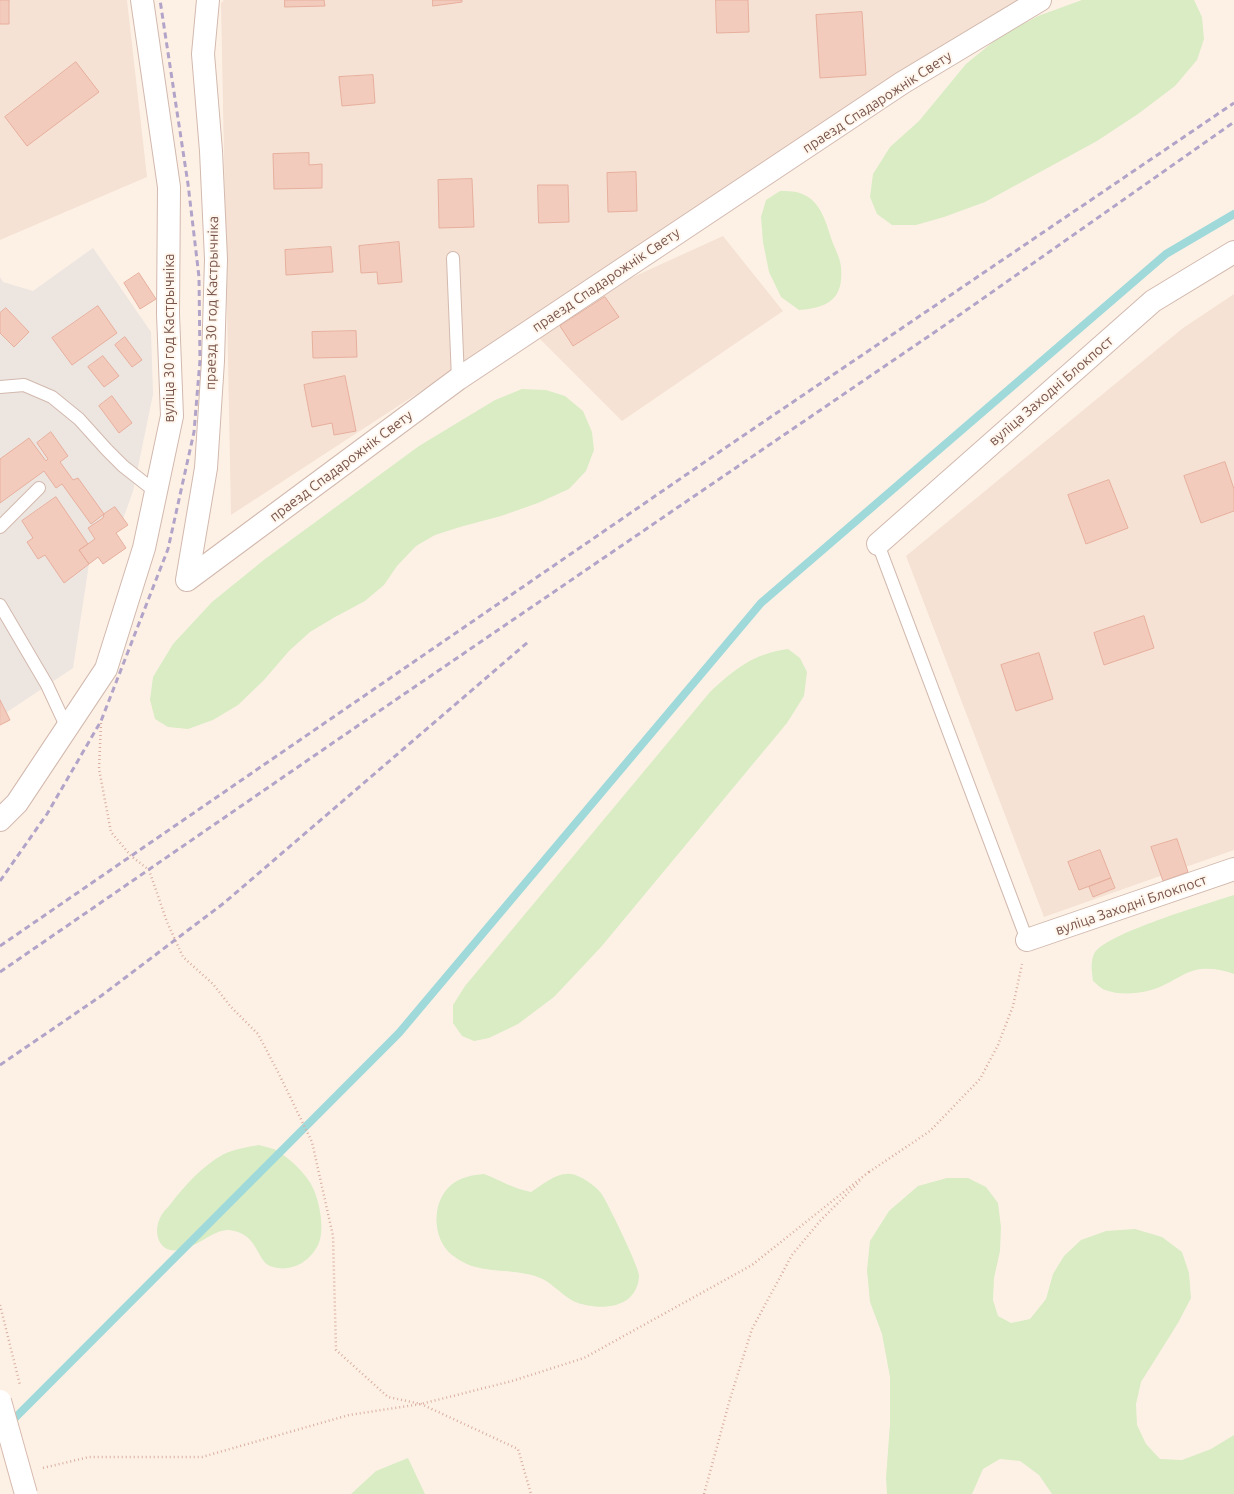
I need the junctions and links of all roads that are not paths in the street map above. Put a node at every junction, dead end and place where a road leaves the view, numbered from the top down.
1 (142, 0) edge
2 (208, 0) edge
3 (1040, 0) edge
4 (1234, 252) edge
5 (453, 258) dead end
6 (458, 379) junction
7 (0, 386) edge
8 (39, 488) dead end
9 (156, 492) junction
10 (0, 527) edge
11 (878, 544) joint
12 (187, 580) joint
13 (0, 605) edge
14 (67, 728) junction
15 (0, 820) edge
16 (1234, 870) edge
17 (1027, 940) joint
18 (0, 1401) edge
19 (26, 1494) edge

1 - 9 street, вуліца 30 год Кастрычніка
2 - 12 street, праезд 30 год Кастрычніка
3 - 6 street, праезд Спадарожнік Свету
4 - 11 street, вуліца Заходні Блокпост
5 - 6 lane
6 - 12 street, праезд Спадарожнік Свету
7 - 9 lane
8 - 10 lane
9 - 14 street, вуліца 30 год Кастрычніка
11 - 17 lane
13 - 14 lane
14 - 15 street
16 - 17 street, вуліца Заходні Блокпост
18 - 19 street, bridge

